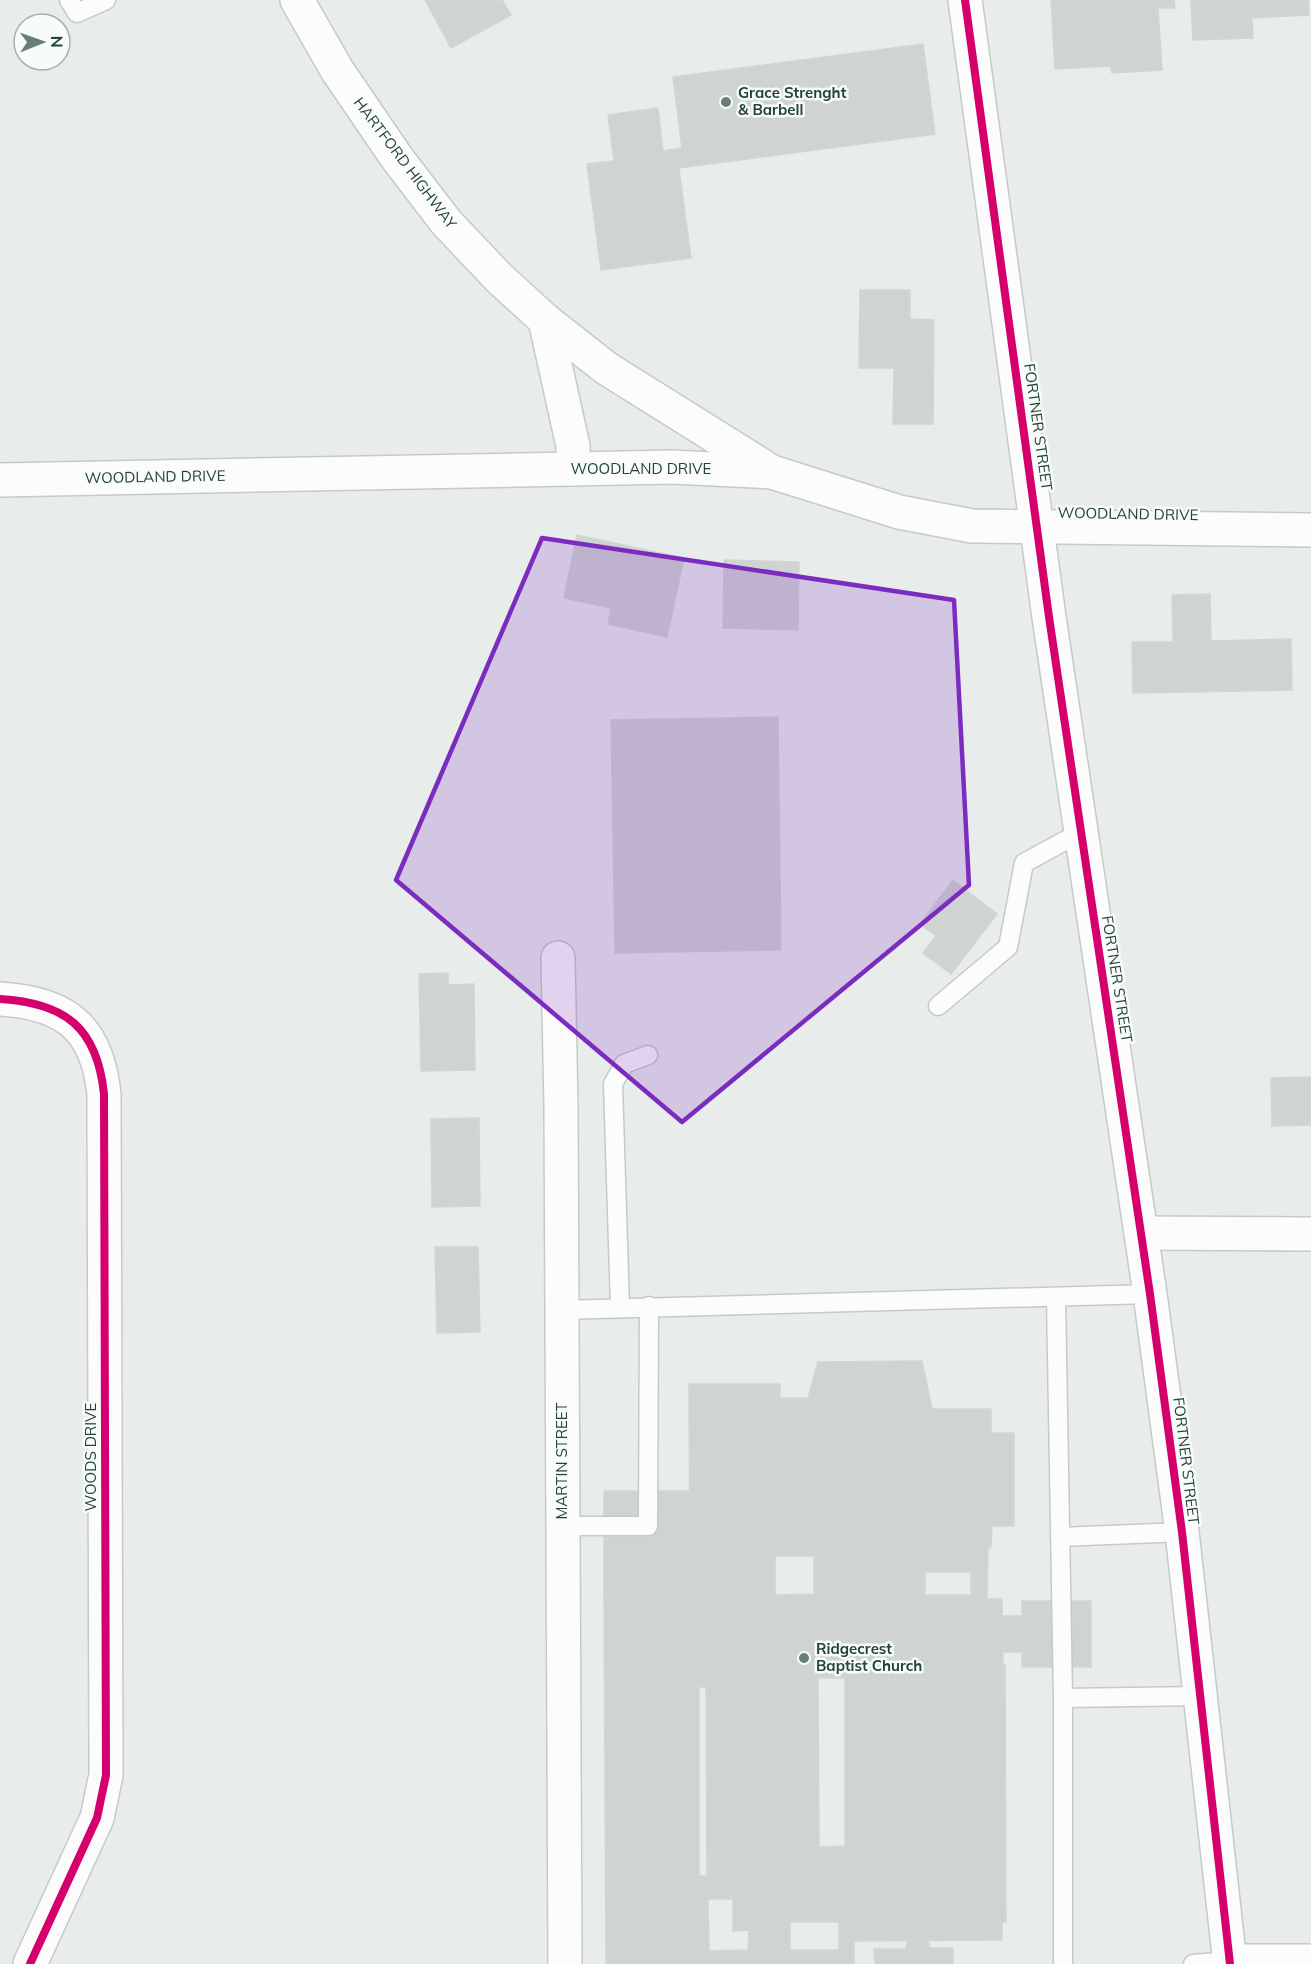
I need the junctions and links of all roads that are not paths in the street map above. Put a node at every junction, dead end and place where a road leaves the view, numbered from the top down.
1 (69, 0) edge
2 (106, 0) edge
3 (297, 0) edge
4 (965, 0) edge
5 (545, 320) junction
6 (573, 469) junction
7 (772, 472) junction
8 (0, 480) edge
9 (1038, 527) junction
10 (1311, 530) edge
11 (1081, 832) junction
12 (558, 958) dead end
13 (0, 999) edge
14 (938, 1006) dead end
15 (648, 1055) dead end
16 (1141, 1233) junction
17 (1311, 1234) edge
18 (1150, 1294) junction
19 (1056, 1297) junction
20 (649, 1306) junction
21 (620, 1307) junction
22 (561, 1310) junction
23 (562, 1526) junction
24 (1182, 1532) junction
25 (1060, 1537) junction
26 (1201, 1696) junction
27 (1063, 1698) junction
28 (1311, 1961) edge
29 (1230, 1962) edge
30 (30, 1964) edge
31 (564, 1964) edge
32 (1063, 1964) edge
33 (1193, 1964) edge

1 - 2 lane
3 - 5 street, HARTFORD HIGHWAY
4 - 9 street, FORTNER STREET
5 - 6 street
5 - 7 street, HARTFORD HIGHWAY
6 - 7 street, WOODLAND DRIVE
6 - 8 street, WOODLAND DRIVE
7 - 9 street, WOODLAND DRIVE
9 - 10 street, WOODLAND DRIVE
9 - 11 street, FORTNER STREET
11 - 14 lane
11 - 16 street, FORTNER STREET
12 - 22 street, MARTIN STREET
13 - 30 street, WOODS DRIVE
15 - 21 lane
16 - 17 street
16 - 18 street, FORTNER STREET
18 - 19 lane
18 - 24 street, FORTNER STREET
19 - 20 lane
19 - 25 lane
20 - 21 lane
20 - 23 lane
21 - 22 lane
22 - 23 street, MARTIN STREET
23 - 31 street, MARTIN STREET
24 - 25 lane
24 - 26 street, FORTNER STREET
25 - 27 lane
26 - 27 lane
26 - 29 street, FORTNER STREET
27 - 32 lane
28 - 29 street
29 - 33 lane

